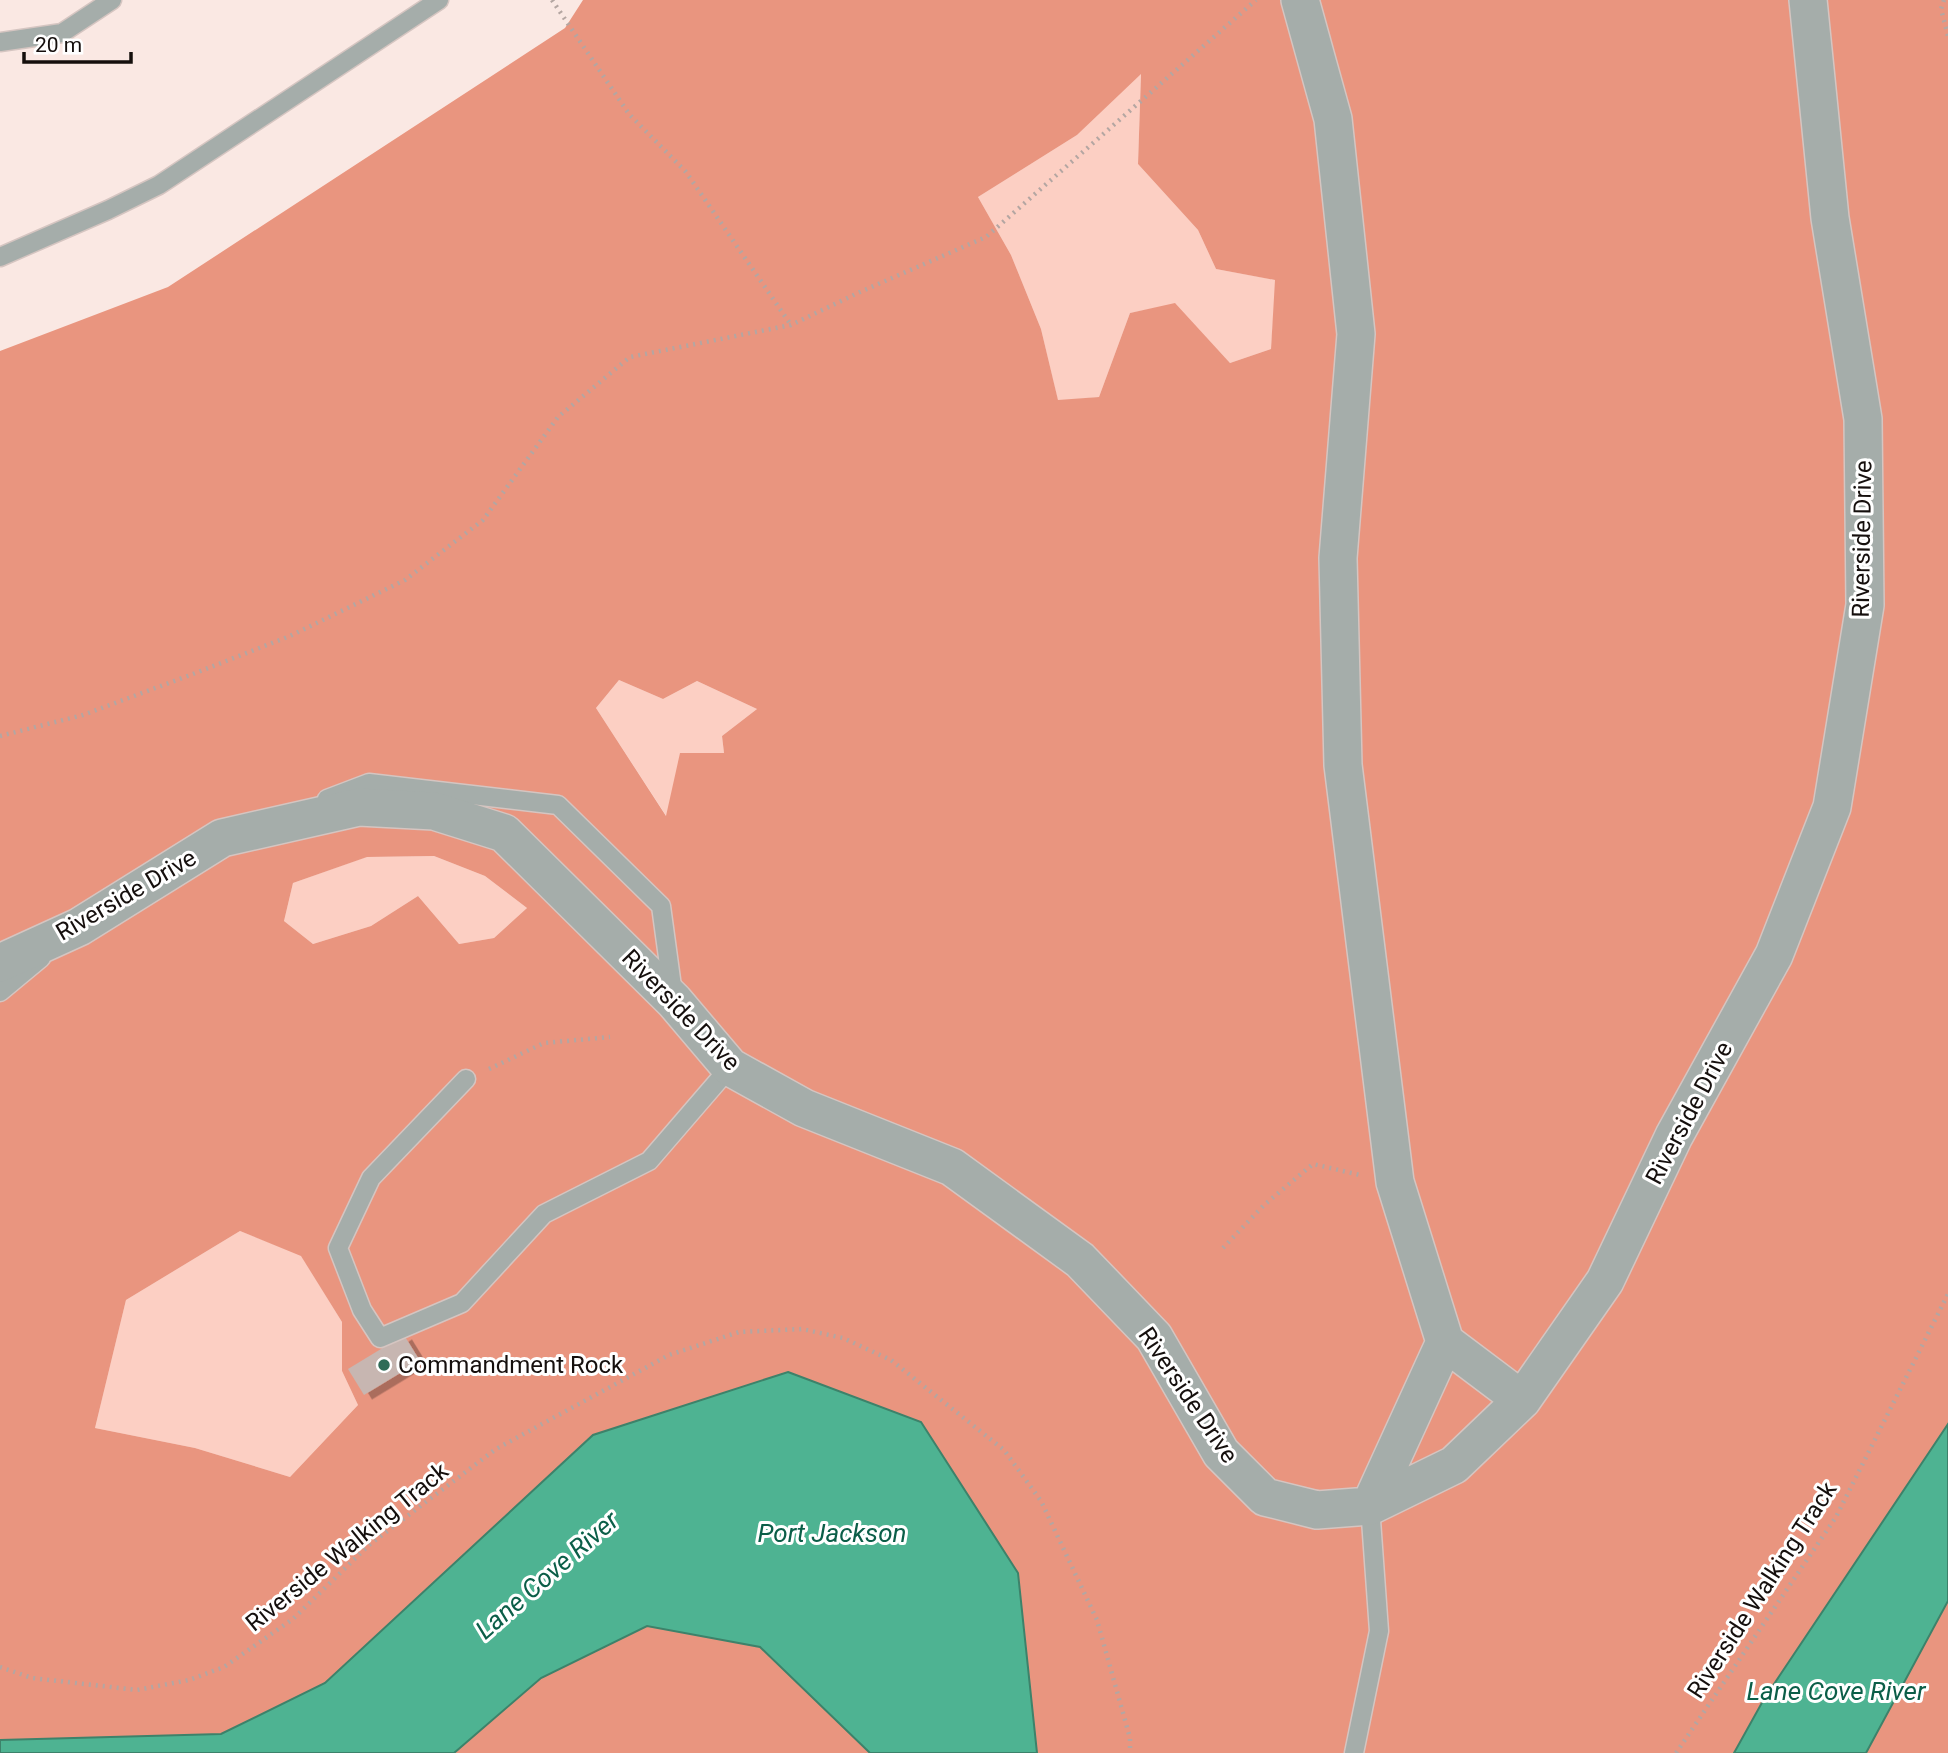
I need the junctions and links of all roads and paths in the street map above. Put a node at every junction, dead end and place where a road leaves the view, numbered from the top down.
1 (112, 0) edge
2 (439, 0) edge
3 (552, 0) edge
4 (1256, 0) edge
5 (1300, 0) edge
6 (1808, 0) edge
7 (1944, 0) edge
8 (1948, 36) edge
9 (0, 42) edge
10 (0, 257) edge
11 (791, 326) junction
12 (0, 736) edge
13 (222, 838) junction
14 (79, 927) junction
15 (0, 962) edge
16 (0, 992) edge
17 (674, 1001) junction
18 (610, 1037) dead end
19 (730, 1067) junction
20 (466, 1079) joint
21 (1395, 1182) junction
22 (1223, 1248) dead end
23 (1948, 1294) edge
24 (1445, 1342) junction
25 (1522, 1400) junction
26 (1370, 1506) junction
27 (0, 1667) edge
28 (1130, 1753) edge
29 (1354, 1753) edge
30 (1676, 1753) edge

1 - 9 lane
2 - 10 lane
3 - 11 path
4 - 11 path
5 - 21 street
6 - 25 street, Riverside Drive
7 - 8 path
11 - 12 path
13 - 14 street, Riverside Drive
13 - 17 street, Riverside Drive
13 - 17 lane
14 - 15 street, Riverside Drive
14 - 16 lane
17 - 19 street, Riverside Drive
18 - 20 path
19 - 20 lane
19 - 26 street, Riverside Drive
21 - 22 path
21 - 24 street
23 - 30 path, Riverside Walking Track
24 - 25 street
24 - 26 street
25 - 26 street, Riverside Drive
26 - 29 lane
27 - 28 path, Riverside Walking Track

